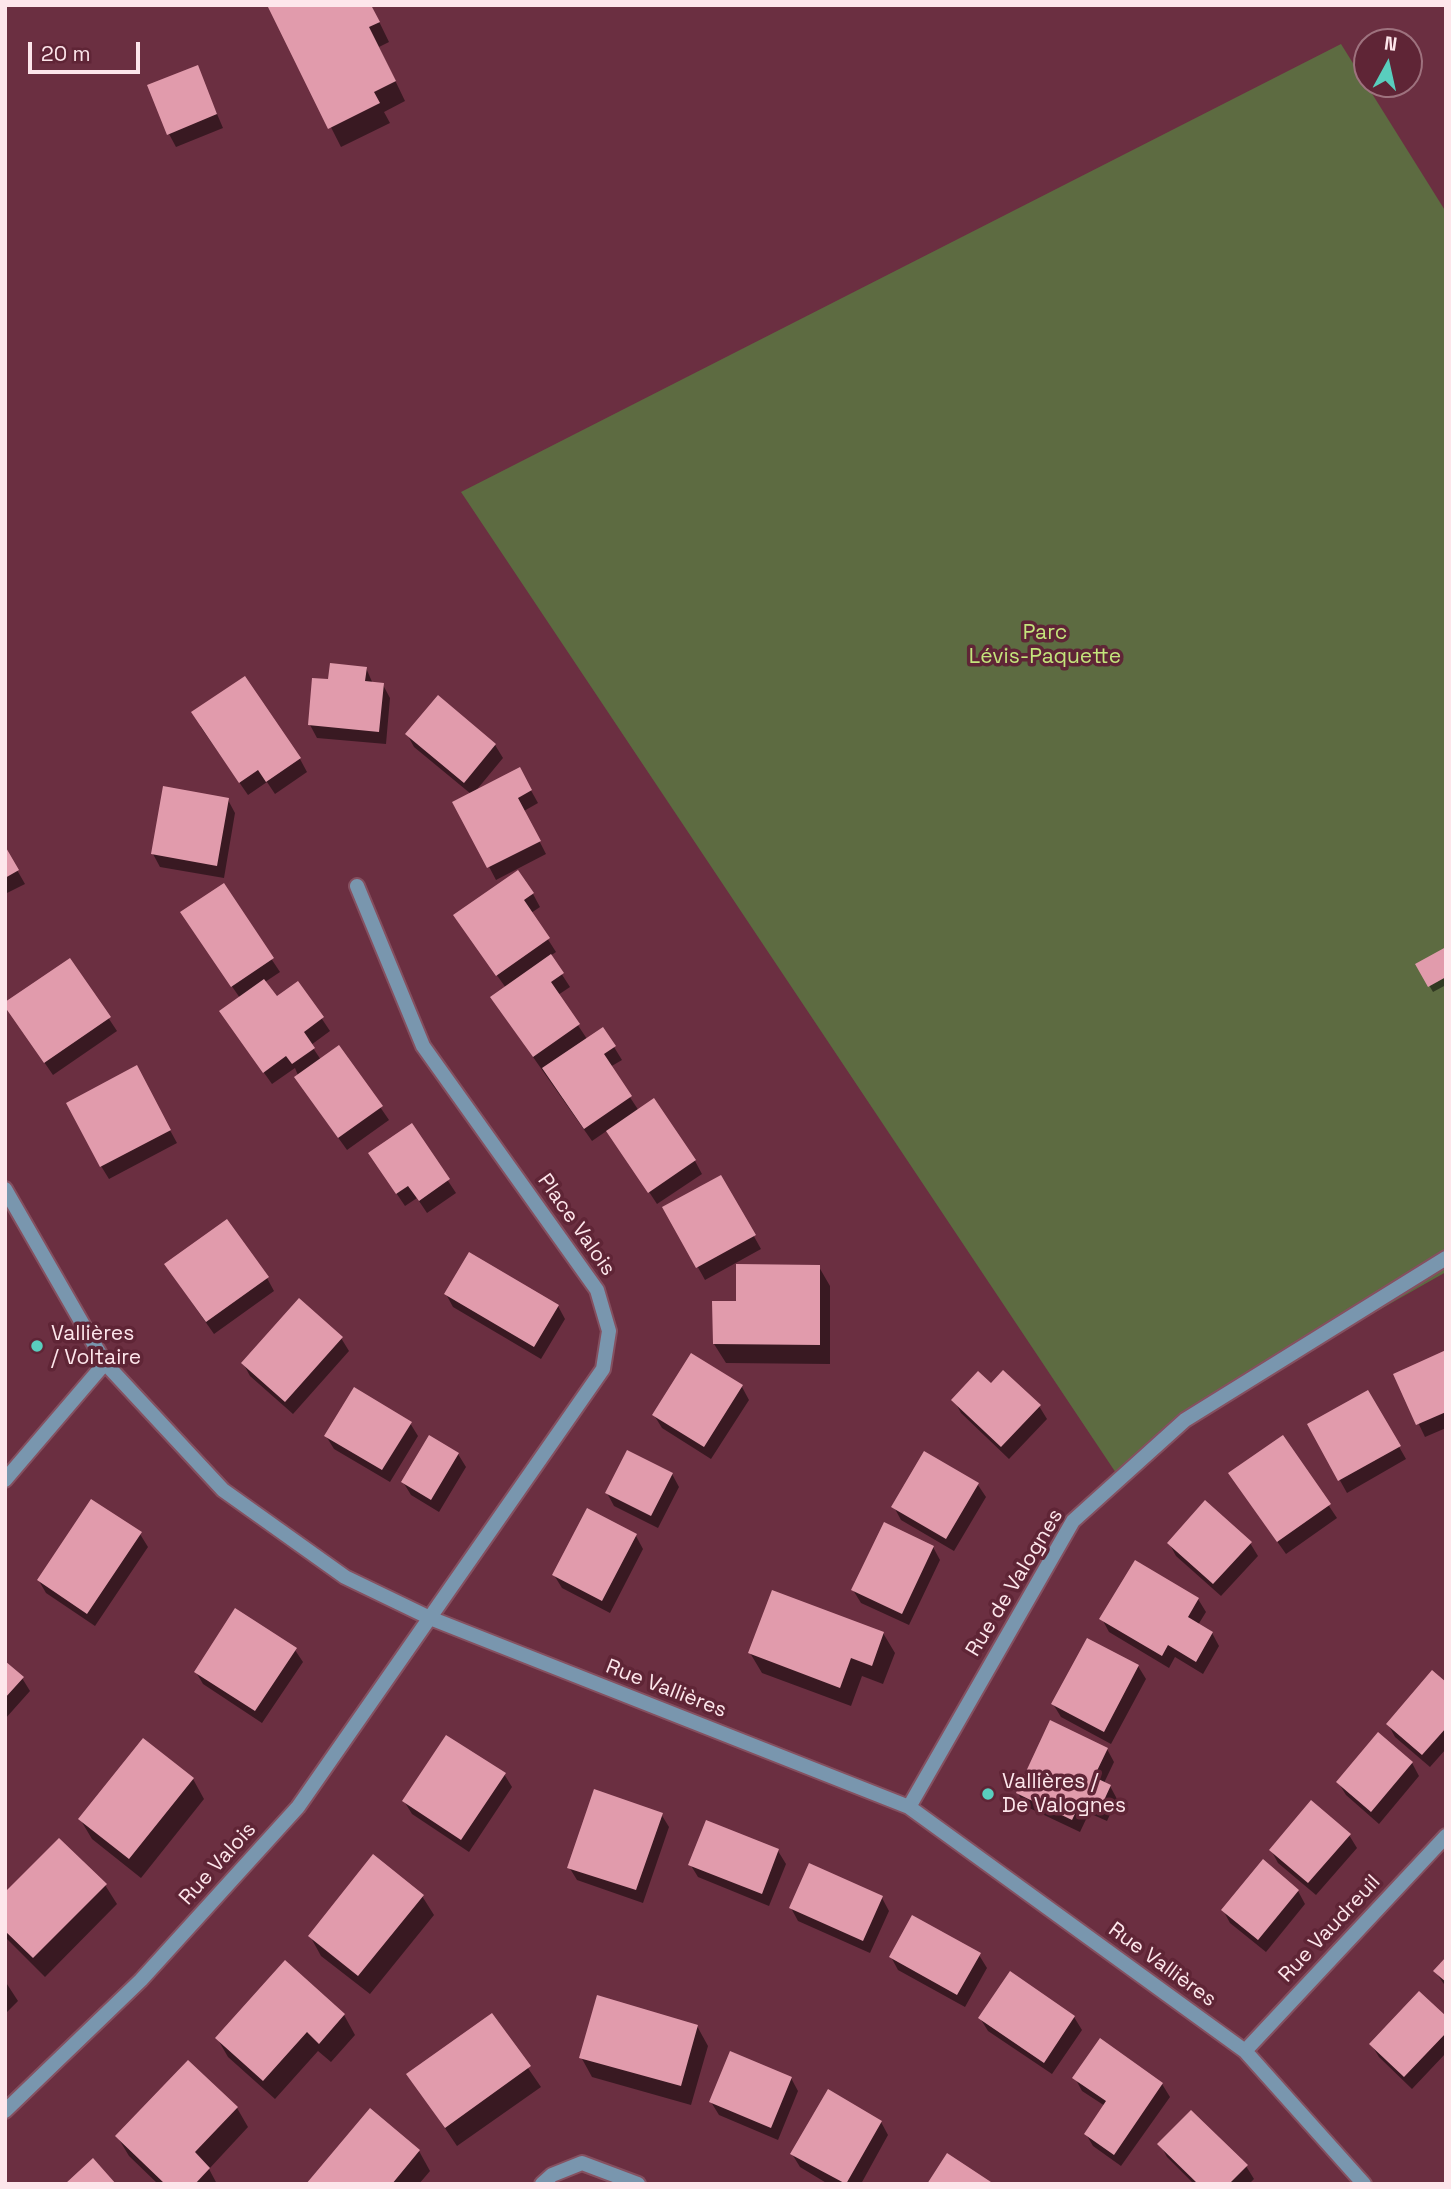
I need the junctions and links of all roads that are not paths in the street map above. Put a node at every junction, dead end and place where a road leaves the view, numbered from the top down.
1 (357, 886) dead end
2 (5, 1189) edge
3 (1446, 1258) edge
4 (105, 1363) junction
5 (5, 1480) edge
6 (430, 1618) junction
7 (909, 1807) junction
8 (1446, 1836) edge
9 (1245, 2051) junction
10 (5, 2111) edge
11 (542, 2184) edge
12 (638, 2184) edge
13 (1364, 2184) edge

1 - 6 street, Place Valois
2 - 4 street, Rue Vallières
3 - 7 street, Rue de Valognes
4 - 5 street
4 - 6 street, Rue Vallières
6 - 7 street, Rue Vallières
6 - 10 street, Rue Valois
7 - 9 street, Rue Vallières
8 - 9 street, Rue Vaudreuil
9 - 13 street, Rue Vallières
11 - 12 street

